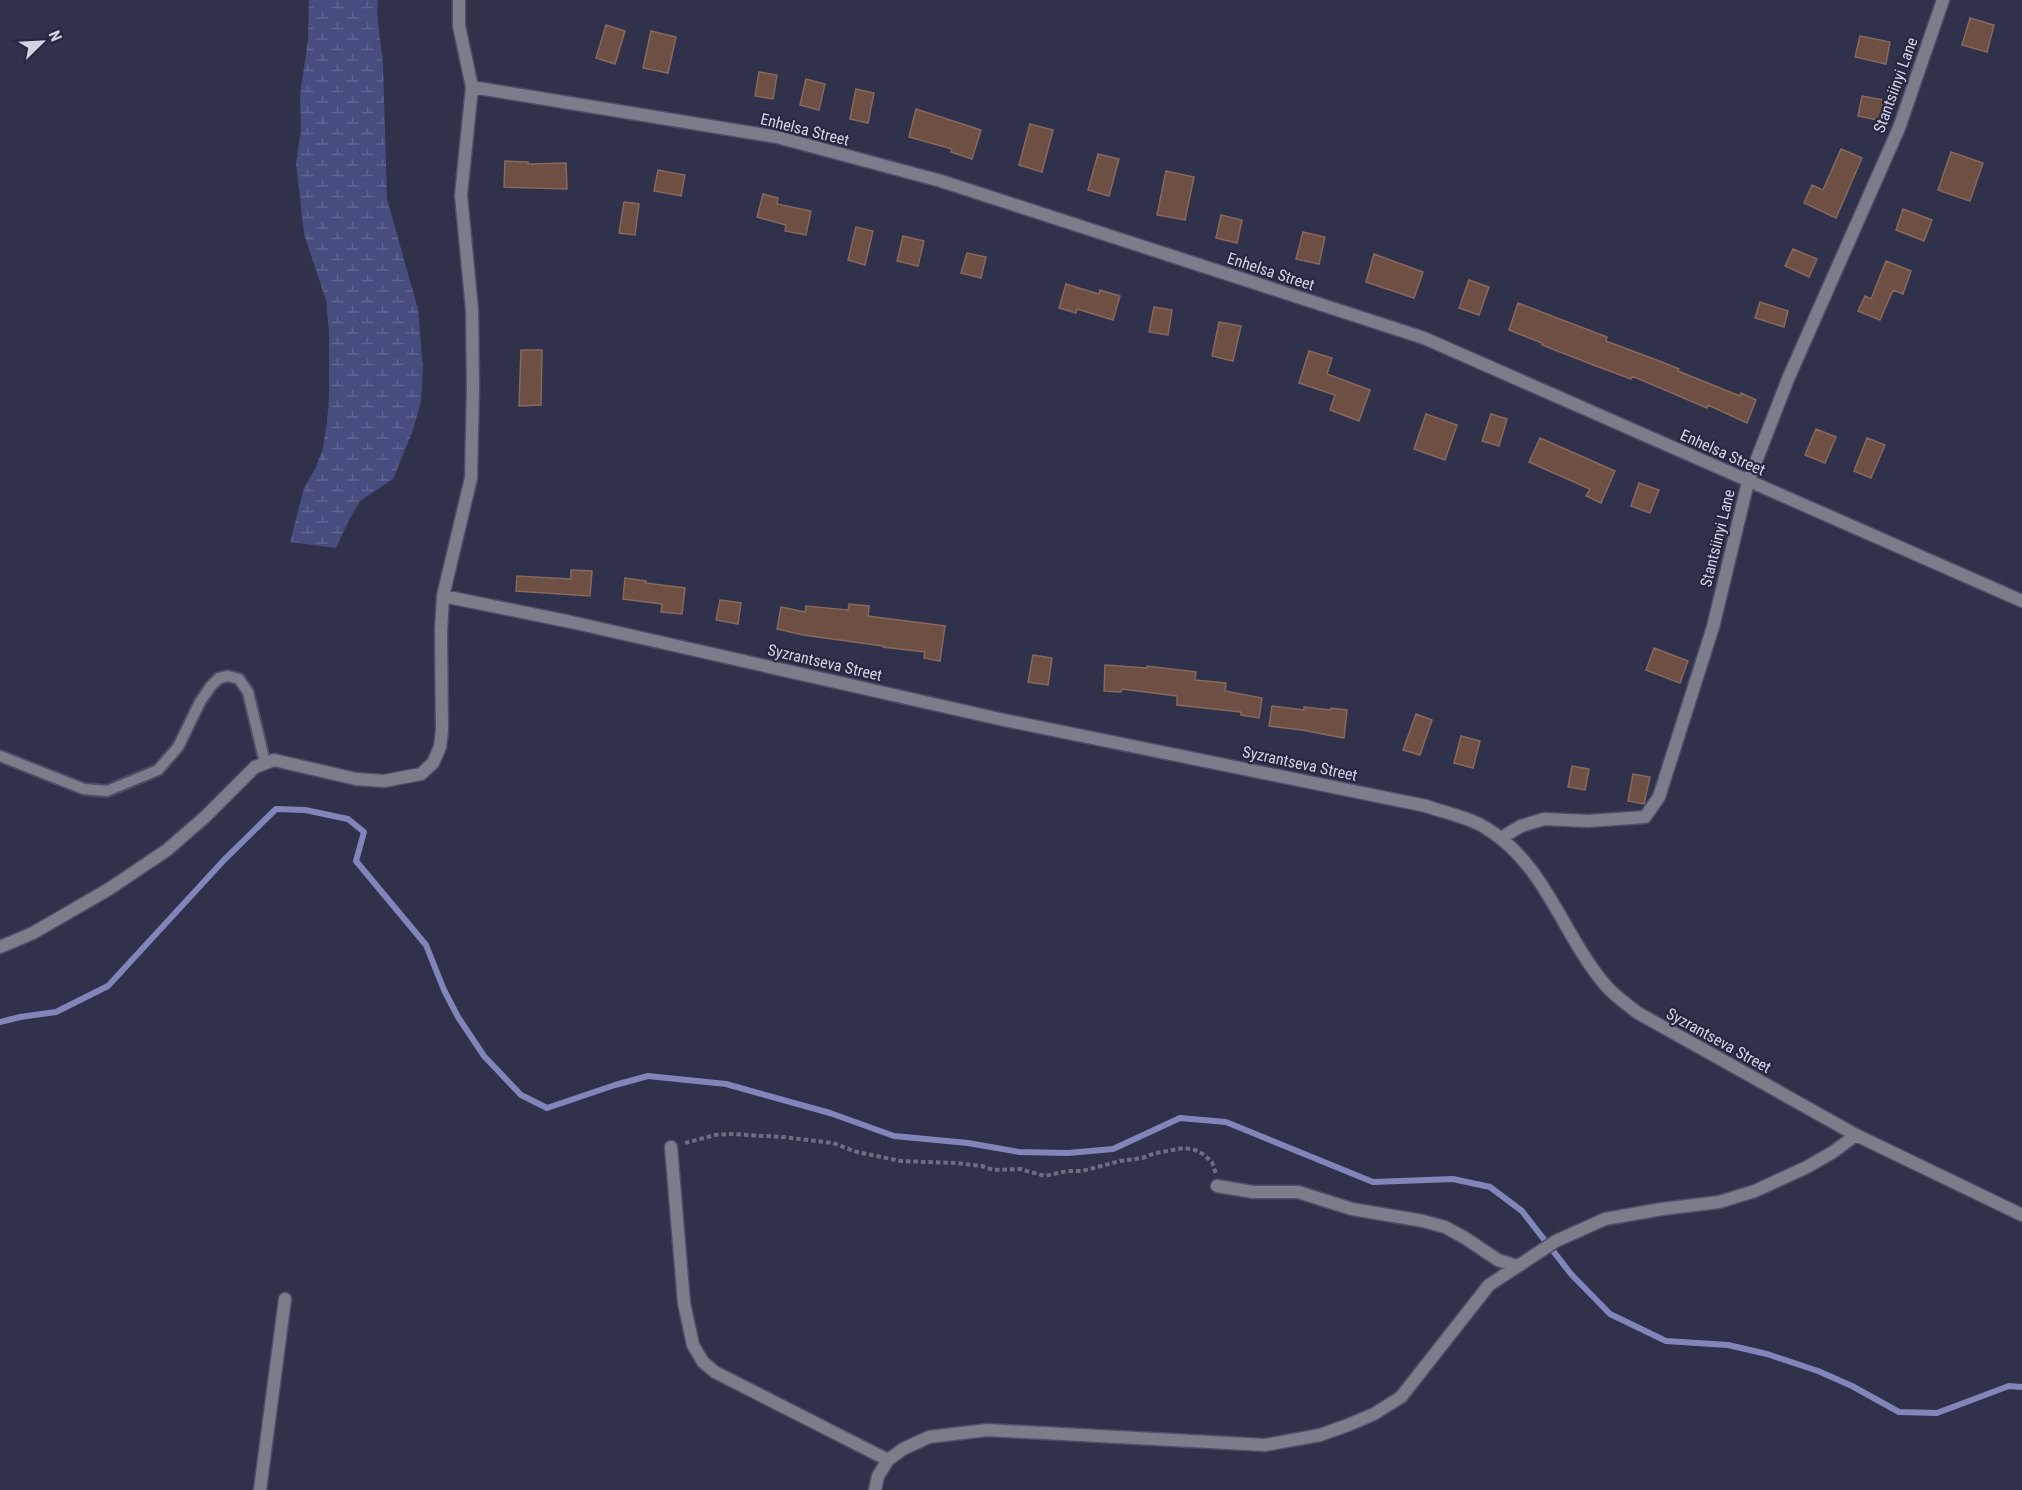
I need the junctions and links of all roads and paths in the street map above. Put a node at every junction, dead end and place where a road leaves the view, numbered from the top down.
1 (459, 0) edge
2 (1943, 0) edge
3 (472, 87) junction
4 (1748, 482) junction
5 (443, 596) junction
6 (2022, 602) edge
7 (0, 756) edge
8 (265, 763) junction
9 (1501, 838) junction
10 (0, 947) edge
11 (1856, 1135) junction
12 (671, 1147) joint
13 (1217, 1186) joint
14 (2022, 1215) edge
15 (1517, 1266) junction
16 (285, 1299) dead end
17 (888, 1460) junction
18 (260, 1490) edge
19 (875, 1490) edge

1 - 3 street
2 - 4 street, Stantsiinyi Lane
3 - 4 street, Enhelsa Street
3 - 5 street
4 - 6 street, Enhelsa Street
4 - 9 street, Stantsiinyi Lane
5 - 8 street
5 - 9 street, Syzrantseva Street
7 - 8 lane
8 - 10 street
9 - 11 street, Syzrantseva Street
11 - 14 street, Syzrantseva Street
11 - 15 street
12 - 13 path
12 - 17 street
13 - 15 street
15 - 17 street
16 - 18 street
17 - 19 street

